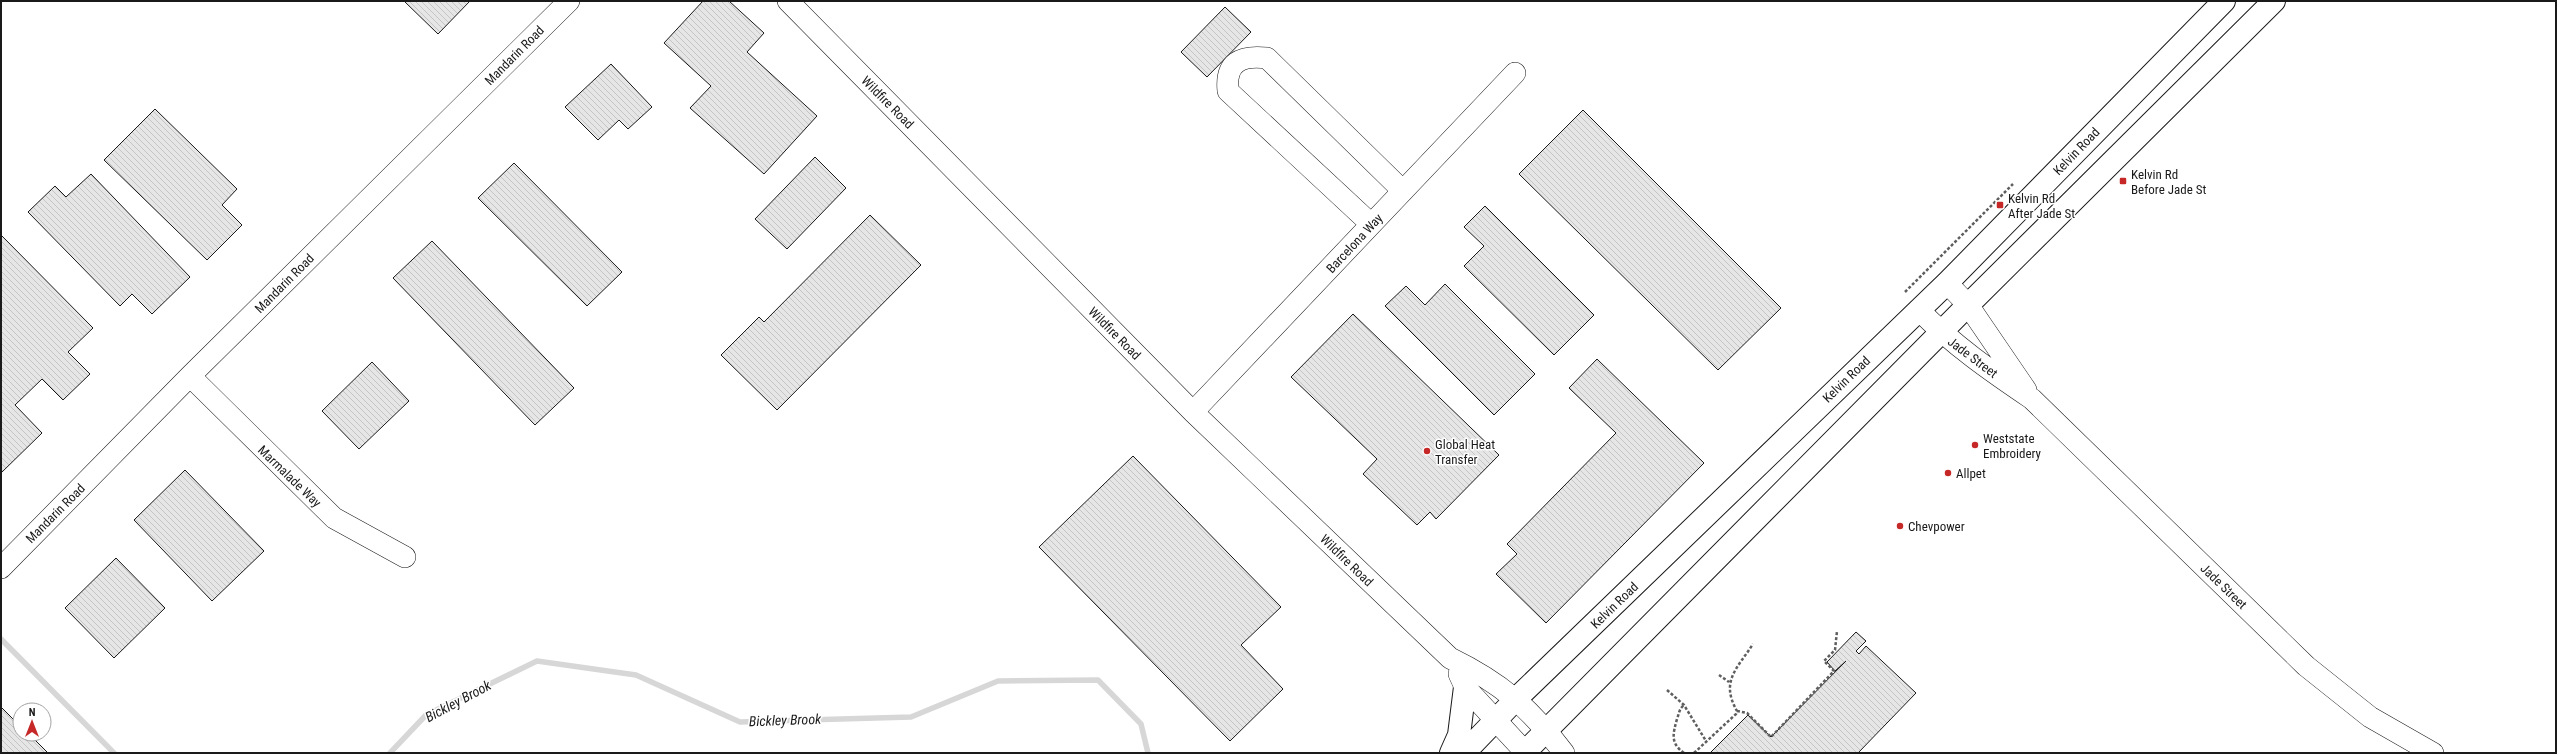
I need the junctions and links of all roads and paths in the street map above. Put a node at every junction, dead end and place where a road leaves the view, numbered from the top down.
1 (569, 1) edge
2 (788, 1) edge
3 (2224, 1) edge
4 (2274, 1) edge
5 (1514, 73) dead end
6 (2126, 149) junction
7 (2073, 155) junction
8 (2014, 182) dead end
9 (1403, 191) junction
10 (1371, 224) junction
11 (1947, 283) junction
12 (1902, 296) dead end
13 (1968, 305) junction
14 (1919, 310) junction
15 (1940, 332) junction
16 (190, 376) junction
17 (2032, 399) junction
18 (1193, 412) junction
19 (405, 557) dead end
20 (1, 568) edge
21 (1837, 631) dead end
22 (1753, 644) dead end
23 (1450, 658) junction
24 (1719, 675) dead end
25 (1729, 682) junction
26 (1465, 687) junction
27 (1667, 690) dead end
28 (1516, 699) junction
29 (1684, 705) junction
30 (1737, 711) junction
31 (1495, 721) junction
32 (1546, 730) junction
33 (1706, 741) junction
34 (1451, 753) edge
35 (1464, 753) edge
36 (1525, 753) edge
37 (1564, 753) edge
38 (1684, 753) edge
39 (1694, 753) edge
40 (2433, 753) edge

1 - 16 street, Mandarin Road
2 - 18 street, Wildfire Road
3 - 7 main road, Kelvin Road
4 - 6 main road
5 - 9 street, Barcelona Way
6 - 7 main road
6 - 13 main road
7 - 11 main road, Kelvin Road
8 - 12 path
9 - 10 street, Barcelona Way
9 - 10 street
10 - 18 street, Barcelona Way
11 - 13 street, Jade Street
11 - 14 main road, Kelvin Road
13 - 15 main road
13 - 17 street, Jade Street
14 - 15 street, Jade Street
14 - 28 main road, Kelvin Road
15 - 17 street, Jade Street
15 - 32 main road
16 - 19 street, Marmalade Way
16 - 20 street, Mandarin Road
17 - 40 street, Jade Street
18 - 23 street, Wildfire Road
21 - 30 path
22 - 25 path
23 - 26 street, Wildfire Road
23 - 28 street, Wildfire Road
24 - 25 path
25 - 30 path
26 - 31 street, Wildfire Road
26 - 34 main road
27 - 29 path
28 - 31 main road, Kelvin Road
28 - 32 street, Wildfire Road
29 - 33 path
29 - 38 path
30 - 33 path
31 - 35 main road, Kelvin Road
31 - 36 street, Wildfire Road
32 - 36 main road
32 - 37 street, Wildfire Road
33 - 39 path

